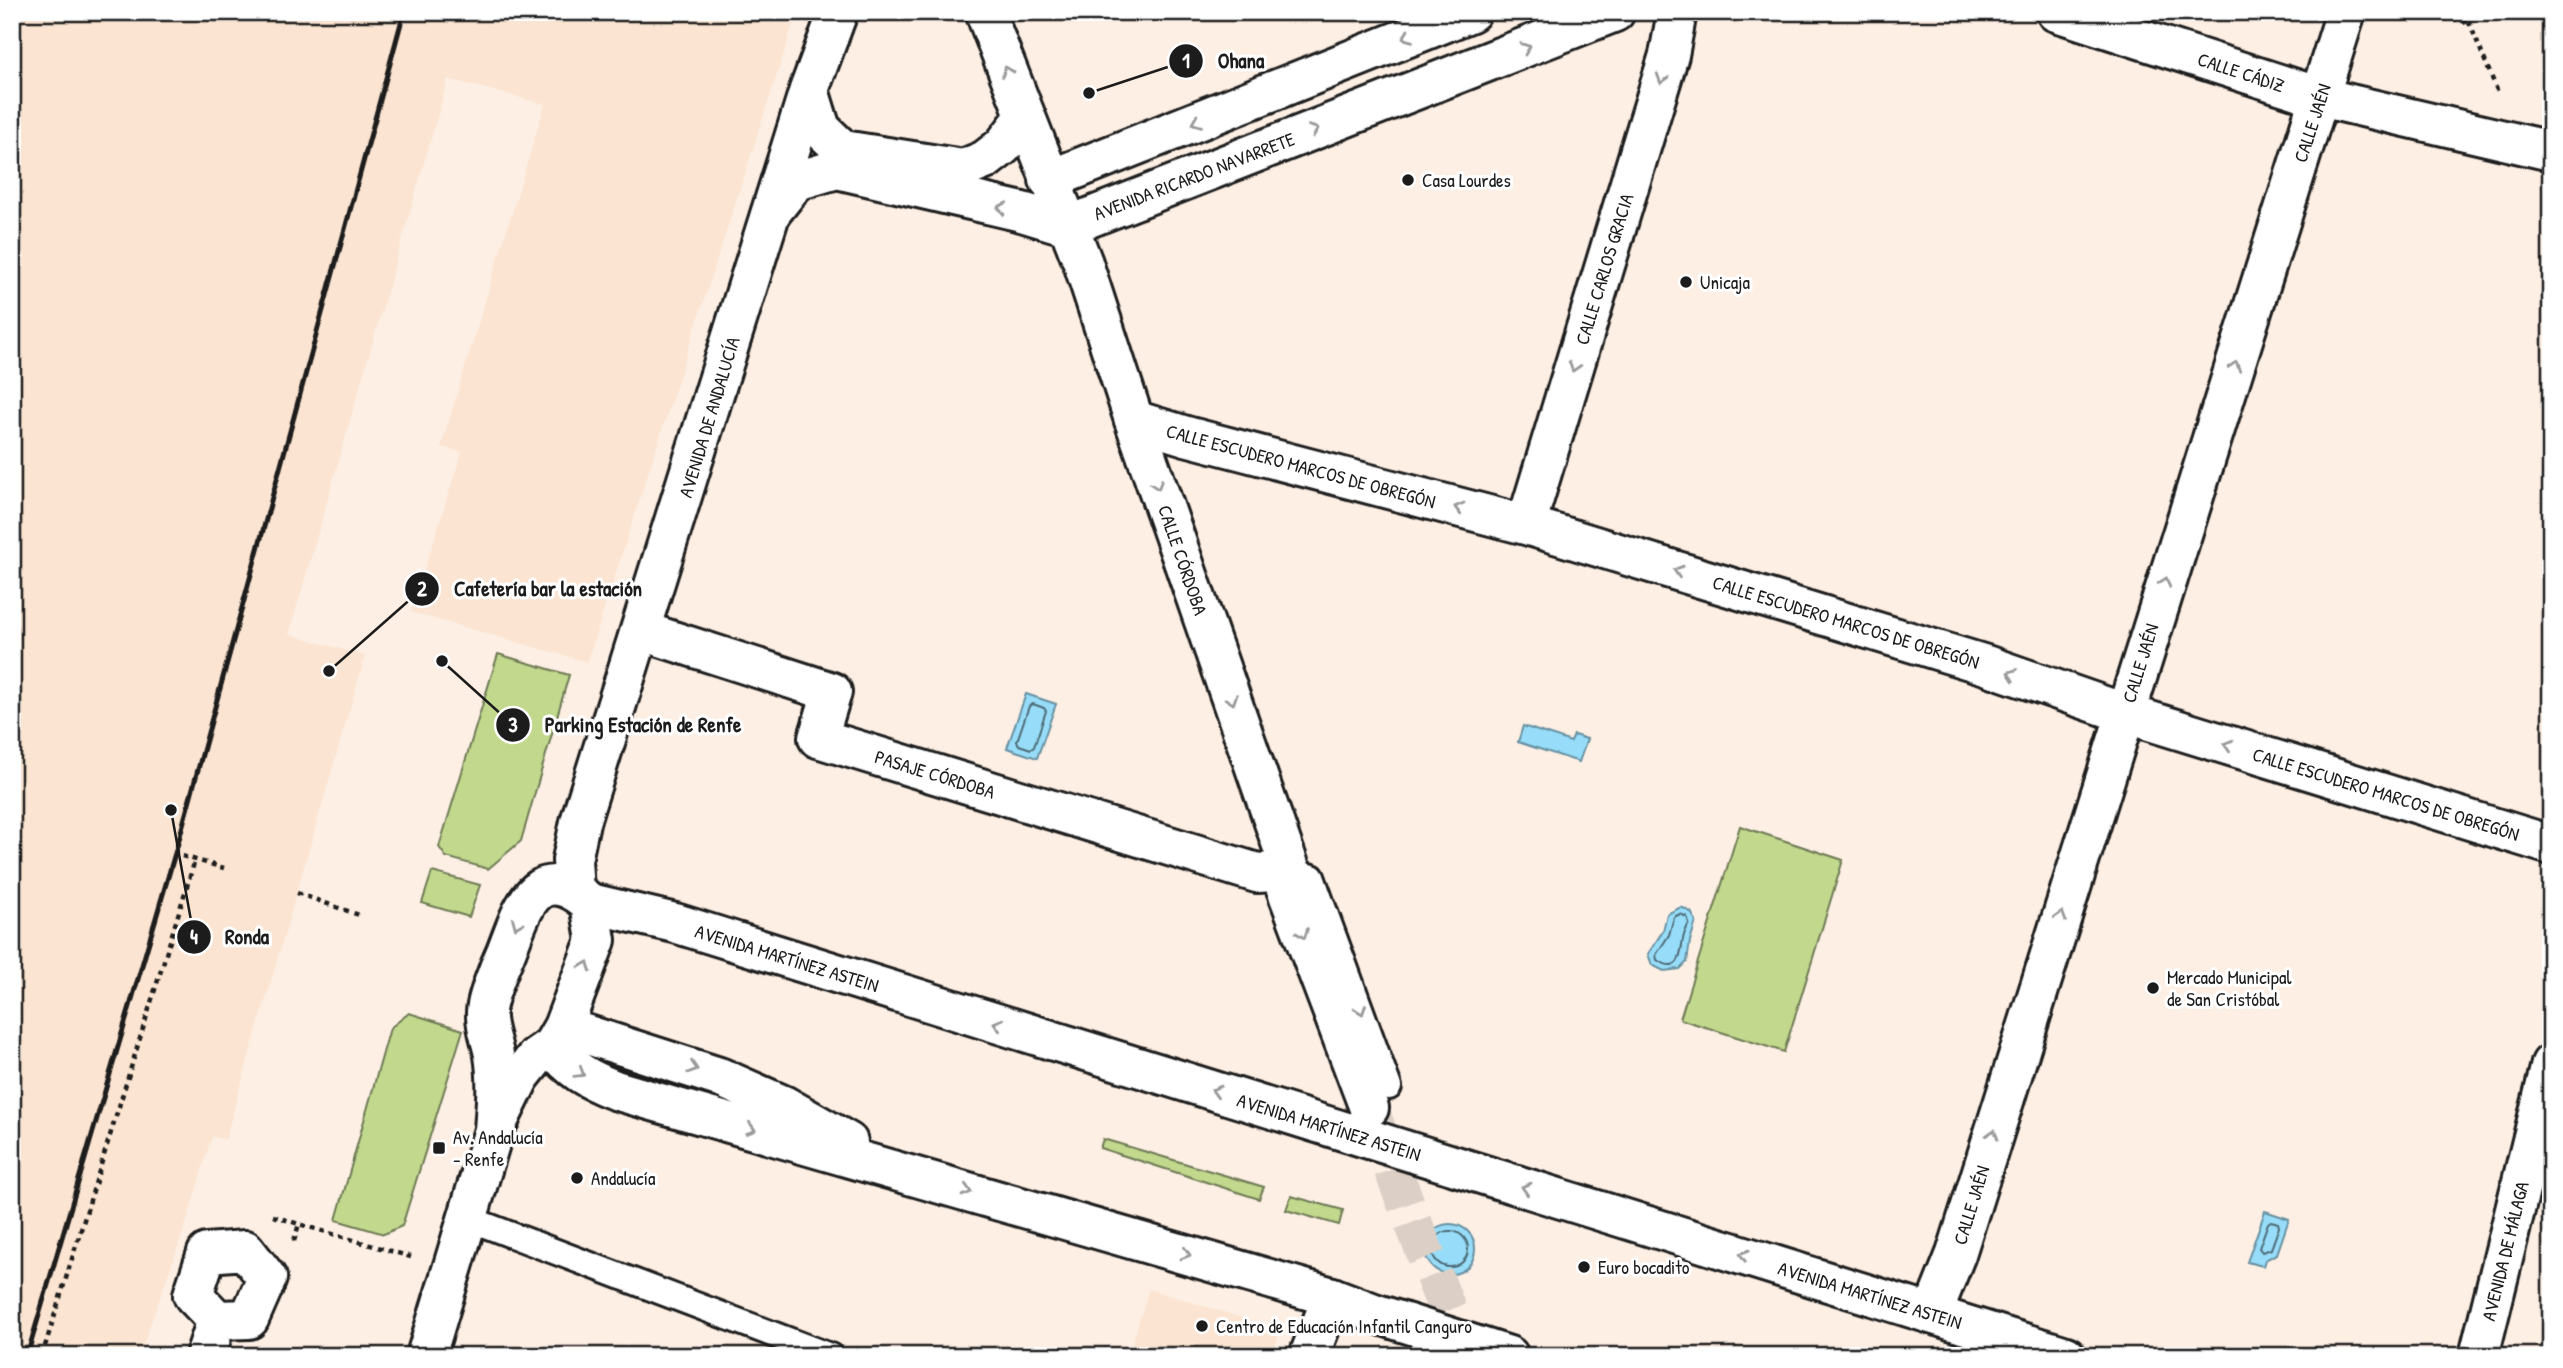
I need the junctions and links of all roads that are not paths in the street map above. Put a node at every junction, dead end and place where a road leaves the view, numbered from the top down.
1 (838, 12) edge
2 (985, 12) edge
3 (1471, 12) edge
4 (1615, 12) edge
5 (1677, 12) edge
6 (2056, 12) edge
7 (2346, 12) edge
8 (810, 90) junction
9 (2320, 97) junction
10 (1025, 117) junction
11 (2551, 151) edge
12 (1049, 180) junction
13 (773, 210) junction
14 (1068, 226) junction
15 (1134, 420) junction
16 (1526, 525) junction
17 (642, 631) junction
18 (2124, 713) junction
19 (2551, 845) edge
20 (1292, 871) junction
21 (568, 895) junction
22 (490, 1035) junction
23 (550, 1043) junction
24 (2551, 1064) edge
25 (1379, 1097) tunnel mouth
26 (494, 1130) junction
27 (902, 1172) junction
28 (467, 1218) junction
29 (1332, 1297) junction
30 (1932, 1314) junction
31 (217, 1320) dead end
32 (205, 1356) edge
33 (426, 1356) edge
34 (830, 1356) edge
35 (1309, 1356) edge
36 (1510, 1356) edge
37 (2066, 1356) edge
38 (2479, 1356) edge

1 - 8 street, AVENIDA DE ANDALUCÍA
10 -> 2 street, CALLE CÓRDOBA
3 -> 12 street
14 -> 4 street, AVENIDA RICARDO NAVARRETE
5 -> 16 street, CALLE CARLOS GRACIA
6 - 9 street, CALLE CÁDIZ
7 - 9 street, CALLE JAÉN
8 - 10 street
8 - 13 street, AVENIDA DE ANDALUCÍA
9 - 11 street, CALLE CÁDIZ
18 -> 9 street, CALLE JAÉN
10 - 12 street, CALLE CÓRDOBA
12 - 14 street, CALLE CÓRDOBA
14 -> 13 street
13 - 17 street, AVENIDA DE ANDALUCÍA
14 - 15 street, CALLE CÓRDOBA
16 -> 15 street, CALLE ESCUDERO MARCOS DE OBREGÓN
15 -> 20 street, CALLE CÓRDOBA
18 -> 16 street, CALLE ESCUDERO MARCOS DE OBREGÓN
17 - 20 street, PASAJE CÓRDOBA
17 - 21 street, AVENIDA DE ANDALUCÍA
19 -> 18 street, CALLE ESCUDERO MARCOS DE OBREGÓN
30 -> 18 street, CALLE JAÉN
20 -> 25 street, CALLE CÓRDOBA
21 -> 22 street, AVENIDA DE ANDALUCÍA
23 -> 21 street, AVENIDA DE ANDALUCÍA
30 -> 21 street, AVENIDA MARTÍNEZ ASTEIN
22 - 23 street
22 - 26 street, AVENIDA DE ANDALUCÍA
23 - 26 street, AVENIDA DE ANDALUCÍA
23 -> 27 street
23 -> 27 street
24 - 38 street, AVENIDA DE MÁLAGA
26 - 28 street, AVENIDA DE ANDALUCÍA
27 -> 29 street
28 - 33 street, AVENIDA DE ANDALUCÍA
28 - 34 lane
29 - 35 street
29 - 36 street
30 - 37 street, AVENIDA MARTÍNEZ ASTEIN
31 - 32 street

